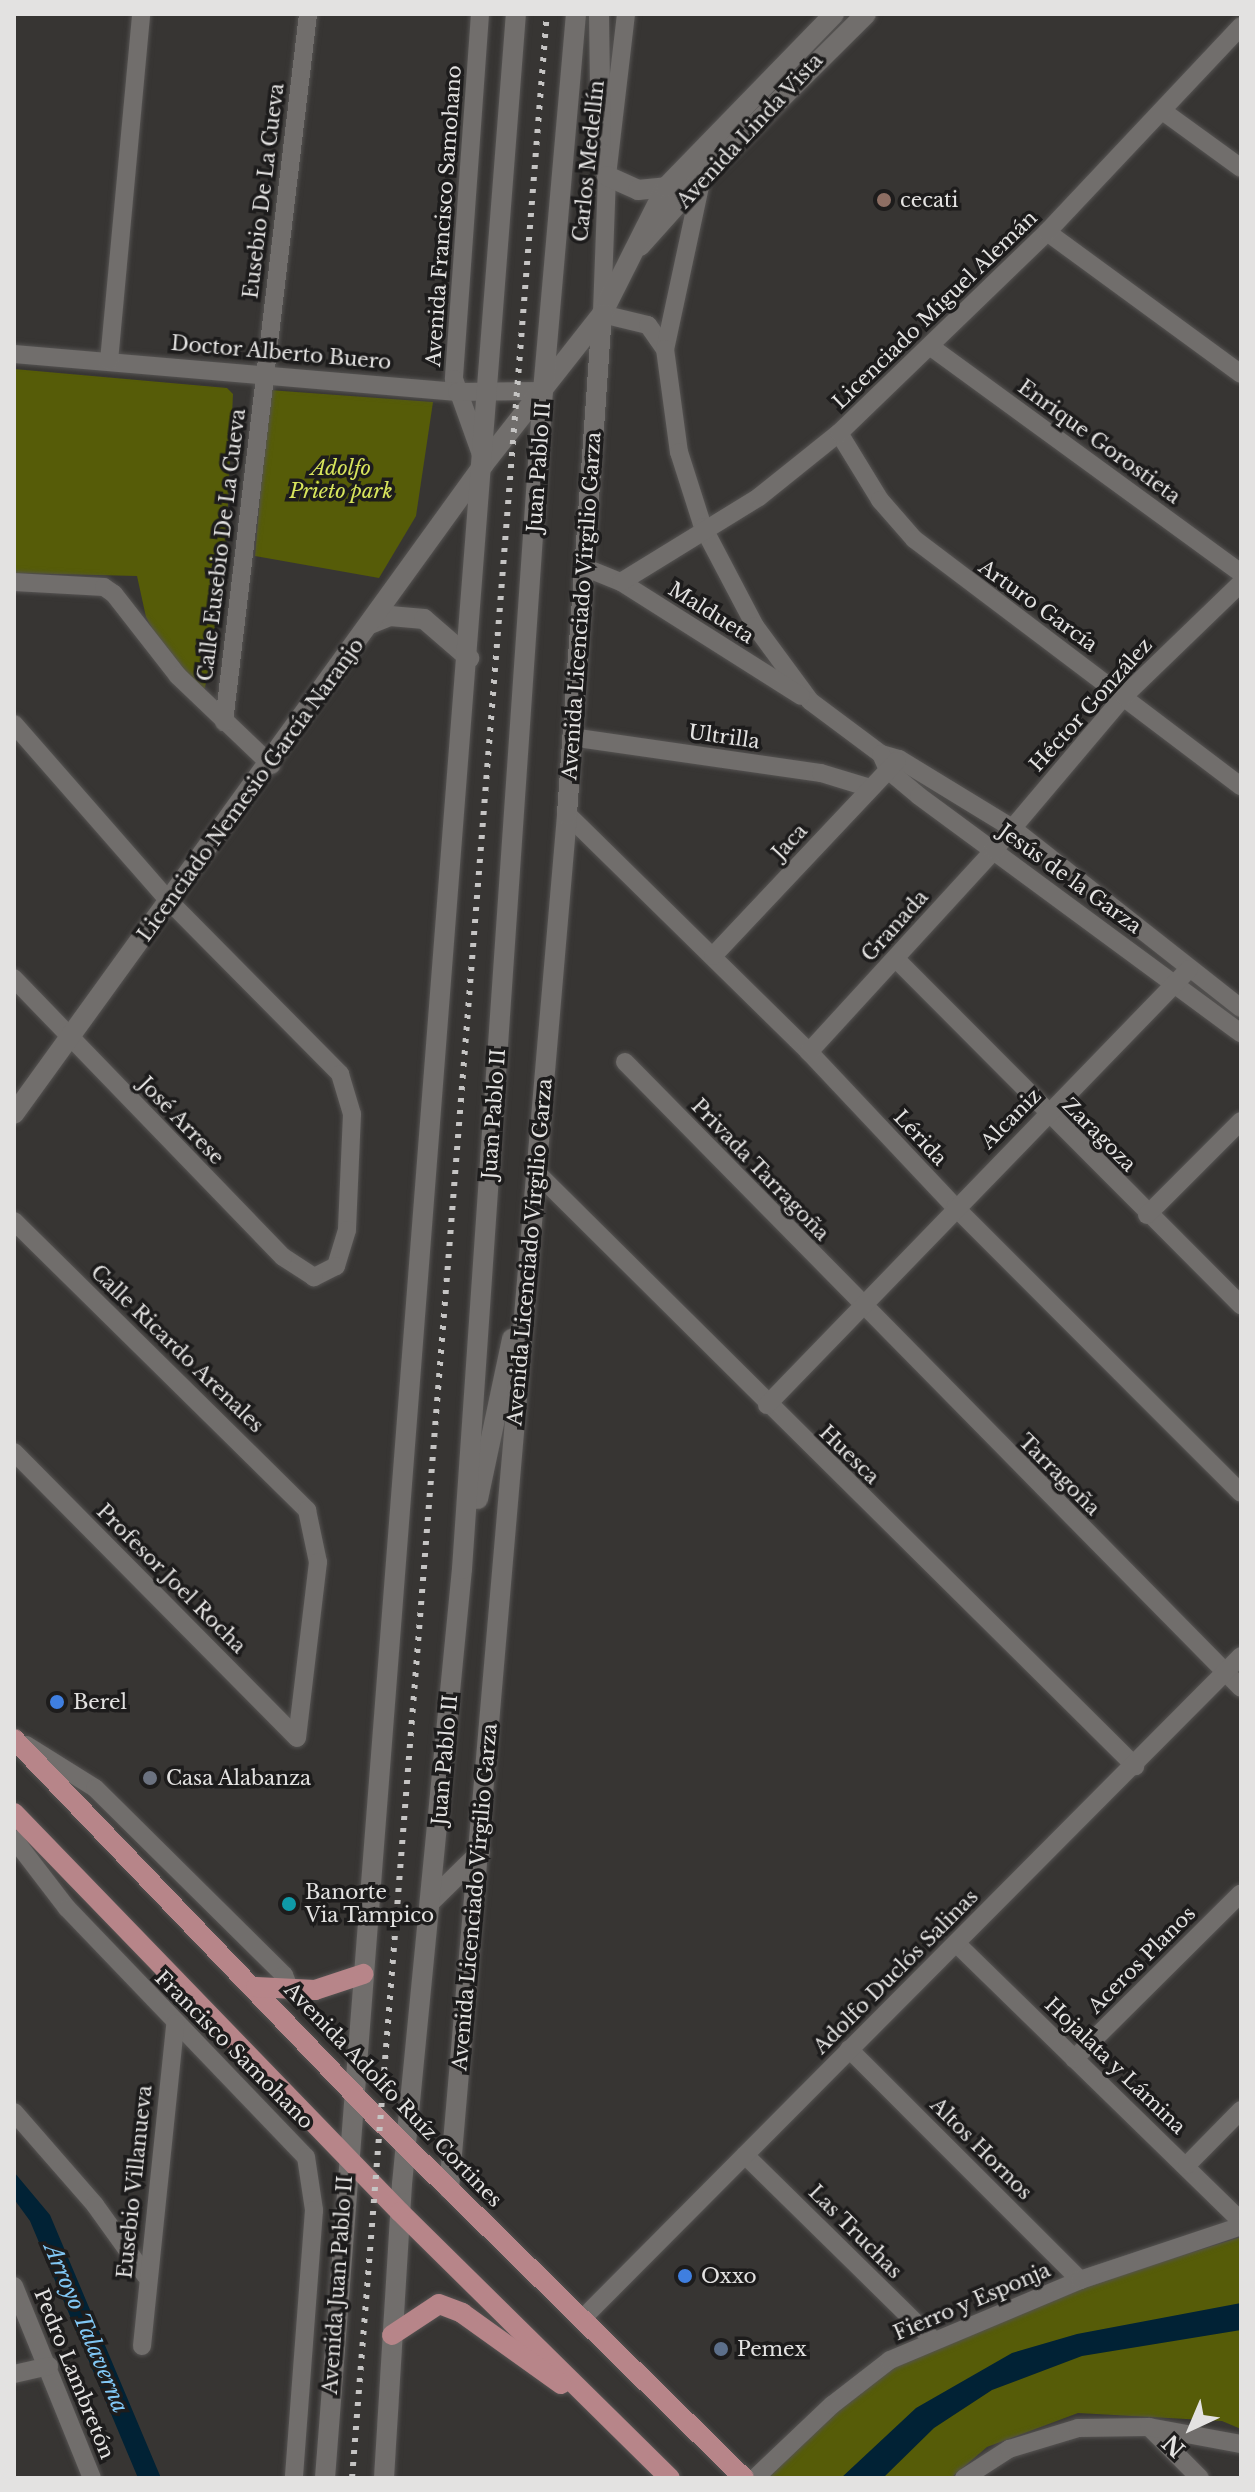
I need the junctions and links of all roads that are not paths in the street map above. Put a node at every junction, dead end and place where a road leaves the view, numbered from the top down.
1 (141, 14) edge
2 (308, 14) edge
3 (480, 14) edge
4 (516, 14) edge
5 (576, 14) edge
6 (599, 14) edge
7 (626, 14) edge
8 (834, 14) edge
9 (866, 14) edge
10 (1241, 26) edge
11 (1164, 112) junction
12 (1241, 168) edge
13 (607, 176) junction
14 (702, 177) junction
15 (666, 187) junction
16 (1047, 232) junction
17 (637, 249) junction
18 (602, 314) junction
19 (931, 347) junction
20 (665, 349) junction
21 (14, 354) edge
22 (109, 361) junction
23 (265, 373) junction
24 (1241, 374) edge
25 (543, 391) junction
26 (457, 392) junction
27 (489, 394) junction
28 (839, 433) junction
29 (484, 464) junction
30 (703, 527) junction
31 (586, 568) junction
32 (1241, 573) edge
33 (14, 582) edge
34 (621, 582) junction
35 (1241, 583) edge
36 (370, 624) junction
37 (469, 658) junction
38 (1124, 696) junction
39 (810, 701) junction
40 (224, 722) junction
41 (14, 724) edge
42 (571, 737) junction
43 (889, 761) junction
44 (271, 765) junction
45 (1241, 786) edge
46 (870, 788) junction
47 (567, 814) junction
48 (1012, 828) junction
49 (994, 850) junction
50 (170, 902) junction
51 (713, 956) junction
52 (896, 959) junction
53 (1189, 969) junction
54 (14, 978) edge
55 (1176, 984) junction
56 (1241, 1008) edge
57 (1241, 1033) edge
58 (71, 1038) junction
59 (809, 1052) junction
60 (625, 1062) dead end
61 (14, 1114) edge
62 (1047, 1114) junction
63 (1241, 1121) edge
64 (536, 1172) junction
65 (955, 1207) junction
66 (1147, 1215) junction
67 (14, 1221) edge
68 (529, 1259) junction
69 (1241, 1305) edge
70 (863, 1307) junction
71 (767, 1405) junction
72 (14, 1452) edge
73 (1241, 1493) edge
74 (462, 1569) junction
75 (1241, 1656) edge
76 (1224, 1674) junction
77 (1241, 1688) edge
78 (14, 1738) edge
79 (297, 1738) joint
80 (1135, 1766) junction
81 (15, 1817) edge
82 (14, 1839) edge
83 (480, 1853) junction
84 (1241, 1893) edge
85 (432, 1900) junction
86 (957, 1944) junction
87 (363, 1974) junction
88 (256, 1987) junction
89 (291, 1992) junction
90 (175, 2024) junction
91 (849, 2049) junction
92 (1074, 2059) junction
93 (353, 2093) junction
94 (1241, 2110) edge
95 (14, 2112) edge
96 (409, 2147) junction
97 (745, 2155) junction
98 (347, 2157) junction
99 (1187, 2165) junction
100 (449, 2189) junction
101 (400, 2212) junction
102 (1241, 2223) edge
103 (146, 2276) junction
104 (1080, 2280) junction
105 (14, 2286) edge
106 (582, 2319) junction
107 (392, 2335) junction
108 (934, 2341) junction
109 (142, 2346) dead end
110 (49, 2366) junction
111 (14, 2374) edge
112 (1149, 2427) junction
113 (624, 2431) junction
114 (1241, 2444) edge
115 (971, 2476) edge
116 (92, 2478) edge
117 (294, 2478) edge
118 (325, 2478) edge
119 (384, 2478) edge
120 (670, 2478) edge
121 (744, 2478) edge
122 (755, 2478) edge
123 (1200, 2478) edge

1 - 22 street
2 - 23 street, Eusebio De La Cueva
3 - 26 street, Avenida Francisco Samohano
4 - 27 main road
5 - 25 main road, Juan Pablo II
6 - 13 main road
7 - 13 street, Carlos Medellín
8 - 15 main road, Avenida Linda Vista
9 - 14 main road, Avenida Linda Vista
10 - 11 street, Licenciado Miguel Alemán
11 - 12 street
11 - 16 street, Licenciado Miguel Alemán
13 - 15 main road
13 - 18 street, Carlos Medellín
14 - 17 main road, Avenida Linda Vista
14 - 20 street, Jesús de la Garza
15 - 17 main road, Avenida Linda Vista
16 - 19 street, Licenciado Miguel Alemán
16 - 24 street
17 - 18 main road, Avenida Linda Vista
18 - 20 street
18 - 25 main road, Avenida Linda Vista
18 - 31 main road, Avenida Licenciado Virgilio Garza
19 - 28 street, Licenciado Miguel Alemán
19 - 32 street, Enrique Gorostieta
20 - 30 street, Jesús de la Garza
21 - 22 street, Doctor Alberto Buero
22 - 23 street, Doctor Alberto Buero
23 - 26 street, Doctor Alberto Buero
23 - 40 street, Calle Eusebio De La Cueva
25 - 27 street, Doctor Alberto Buero
25 - 29 main road, Licenciado Nemesio García Naranjo
25 - 74 main road, Juan Pablo II
26 - 27 street, Doctor Alberto Buero
26 - 29 street, Avenida Francisco Samohano
27 - 29 main road
28 - 30 street, Licenciado Miguel Alemán
28 - 38 street, Arturo García
29 - 36 main road, Licenciado Nemesio García Naranjo
29 - 37 main road
30 - 34 street, Licenciado Miguel Alemán
30 - 39 street, Jesús de la Garza
31 - 34 street, Maldueta
31 - 42 main road, Avenida Licenciado Virgilio Garza
33 - 40 street
34 - 39 street, Maldueta
35 - 38 street, Héctor González
36 - 37 main road
36 - 44 main road, Licenciado Nemesio García Naranjo
37 - 87 main road
38 - 45 street, Arturo García
38 - 48 street, Héctor González
39 - 43 street, Jesús de la Garza
40 - 44 street
41 - 50 street
42 - 46 street, Ultrilla
42 - 47 main road, Avenida Licenciado Virgilio Garza
43 - 46 street, Jaca
43 - 48 street, Jesús de la Garza
43 - 49 street, Jesús de la Garza
44 - 50 main road, Licenciado Nemesio García Naranjo
46 - 51 street, Jaca
47 - 51 street, Lérida
47 - 64 main road, Avenida Licenciado Virgilio Garza
48 - 49 street, Granada
48 - 53 street, Jesús de la Garza
49 - 52 street, Granada
49 - 55 street, Jesús de la Garza
50 - 58 main road, Licenciado Nemesio García Naranjo
50 - 58 street, José Arrese
51 - 59 street, Lérida
52 - 59 street, Granada
52 - 62 street, Zaragoza
53 - 55 street, Alcaniz
53 - 56 street, Jesús de la Garza
54 - 58 street, José Arrese
55 - 57 street, Jesús de la Garza
55 - 62 street, Alcaniz
58 - 61 main road, Licenciado Nemesio García Naranjo
59 - 65 street, Lérida
60 - 70 street, Privada Tarragoña
62 - 65 street, Alcaniz
62 - 66 street, Zaragoza
63 - 66 street
64 - 68 main road, Avenida Licenciado Virgilio Garza
64 - 71 street, Huesca
65 - 70 street, Alcaniz
65 - 73 street, Lérida
66 - 69 street, Zaragoza
67 - 79 street, Calle Ricardo Arenales
68 - 74 main road
68 - 83 main road, Avenida Licenciado Virgilio Garza
70 - 71 street, Alcaniz
70 - 76 street, Tarragoña
71 - 80 street, Huesca
72 - 79 street, Profesor Joel Rocha
74 - 85 main road, Juan Pablo II
75 - 76 street, Adolfo Duclós Salinas
76 - 77 street, Tarragoña
76 - 80 street, Adolfo Duclós Salinas
78 - 88 main road, Avenida Adolfo Ruíz Cortines
78 - 89 street
80 - 86 street, Adolfo Duclós Salinas
81 - 98 main road
82 - 90 street, Francisco Samohano
83 - 85 main road
83 - 100 main road, Avenida Licenciado Virgilio Garza
84 - 92 street, Aceros Planos
85 - 96 main road, Juan Pablo II
86 - 91 street, Adolfo Duclós Salinas
86 - 92 street, Hojalata y Lámina
87 - 89 main road
87 - 93 main road
88 - 89 main road
88 - 93 main road, Avenida Adolfo Ruíz Cortines
90 - 103 street, Eusebio Villanueva
90 - 117 street, Francisco Samohano
91 - 97 street, Adolfo Duclós Salinas
91 - 104 street, Altos Hornos
92 - 99 street, Hojalata y Lámina
93 - 96 main road, Avenida Adolfo Ruíz Cortines
93 - 98 main road, Avenida Juan Pablo II
94 - 99 street
95 - 103 street
96 - 100 main road, Avenida Adolfo Ruíz Cortines
96 - 101 main road, Juan Pablo II
97 - 106 street, Adolfo Duclós Salinas
97 - 108 street, Las Truchas
98 - 101 main road
98 - 118 main road, Avenida Juan Pablo II
99 - 102 street, Hojalata y Lámina
100 - 106 main road, Avenida Adolfo Ruíz Cortines
101 - 107 main road
101 - 113 main road
102 - 104 street, Fierro y Esponja
103 - 109 street, Eusebio Villanueva
104 - 108 street, Fierro y Esponja
105 - 110 street, Pedro Lambretón
106 - 121 main road, Avenida Adolfo Ruíz Cortines
107 - 113 main road
107 - 119 main road
108 - 122 street, Fierro y Esponja
110 - 111 street
110 - 116 street, Pedro Lambretón
112 - 114 street
112 - 115 street
112 - 123 street
113 - 120 main road

